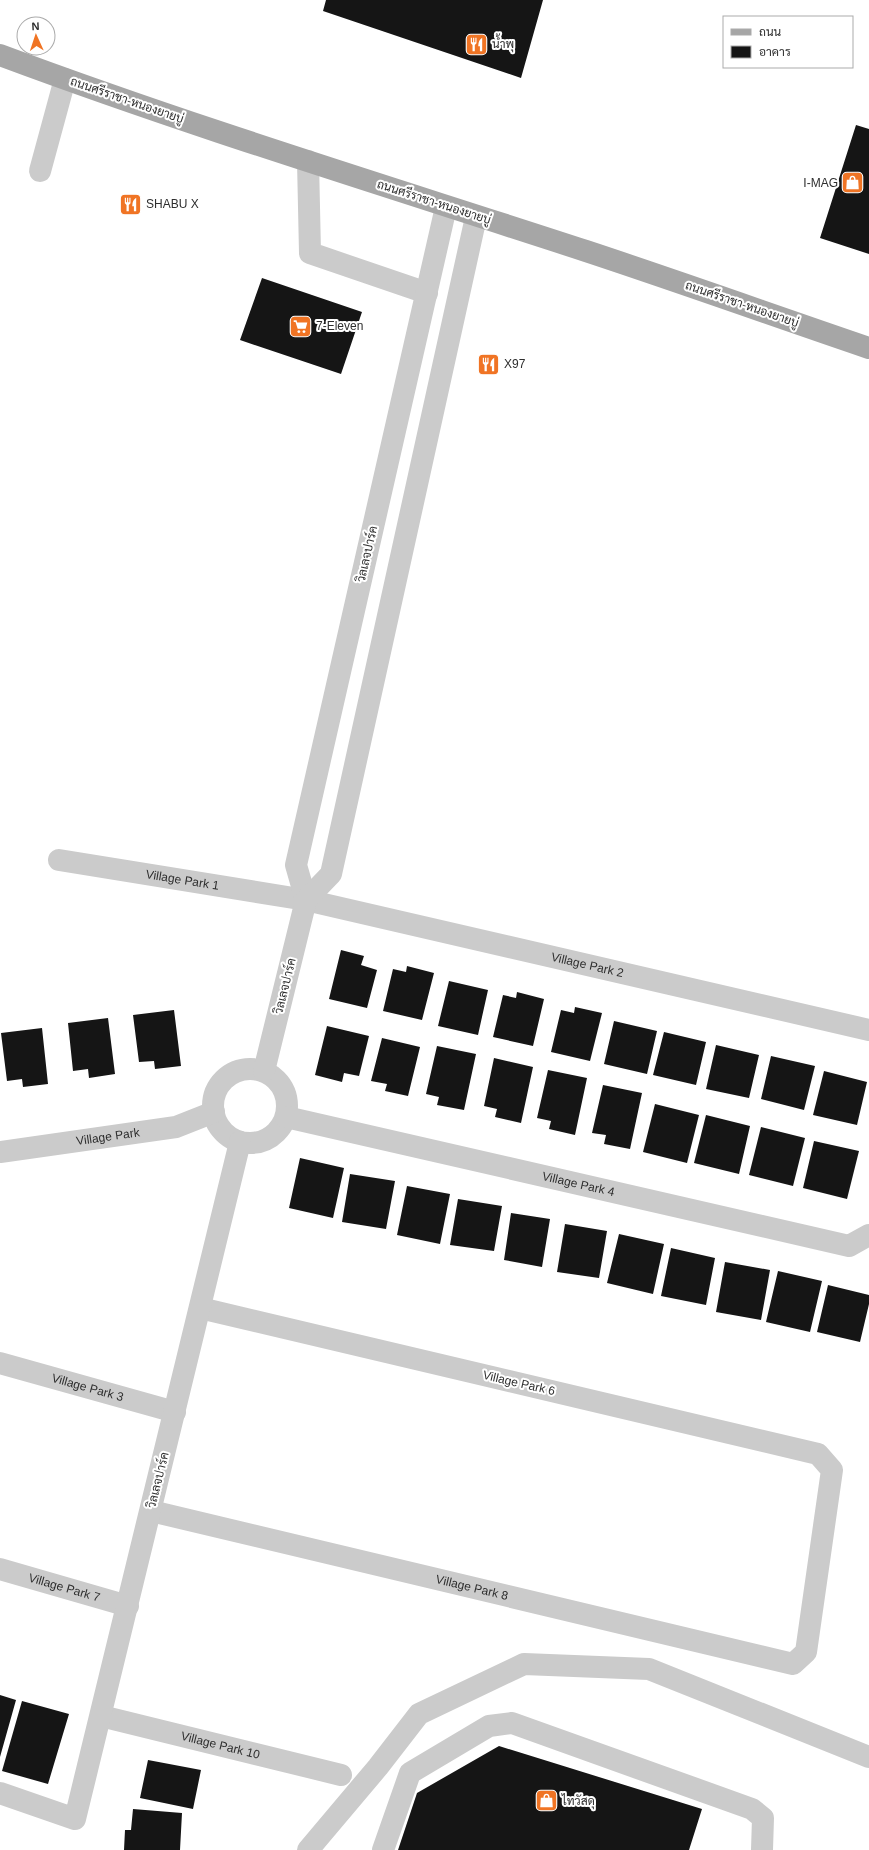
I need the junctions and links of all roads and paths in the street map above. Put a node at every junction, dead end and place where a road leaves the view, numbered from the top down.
1 (0, 55) edge
2 (65, 79) junction
3 (308, 160) junction
4 (40, 171) dead end
5 (446, 207) junction
6 (476, 217) junction
7 (427, 293) junction
8 (869, 348) edge
9 (58, 860) dead end
10 (306, 900) junction
11 (869, 1030) edge
12 (264, 1071) junction
13 (214, 1112) junction
14 (286, 1117) junction
15 (240, 1142) junction
16 (0, 1152) edge
17 (869, 1235) edge
18 (200, 1308) junction
19 (0, 1363) edge
20 (175, 1412) junction
21 (151, 1510) junction
22 (0, 1569) edge
23 (128, 1606) junction
24 (793, 1664) joint
25 (101, 1716) junction
26 (869, 1757) edge
27 (341, 1775) dead end
28 (0, 1793) edge
29 (308, 1850) edge
30 (382, 1850) edge
31 (762, 1850) edge

1 - 2 main road, ถนนศรีราชา-หนองยายบู่
2 - 3 main road, ถนนศรีราชา-หนองยายบู่
2 - 4 street
3 - 5 main road, ถนนศรีราชา-หนองยายบู่
3 - 7 street
5 - 6 main road, ถนนศรีราชา-หนองยายบู่
5 - 7 street, วิลเลจปาร์ค
6 - 8 main road, ถนนศรีราชา-หนองยายบู่
6 - 10 street
7 - 10 street, วิลเลจปาร์ค
9 - 10 street, Village Park 1
10 - 11 street, Village Park 2
10 - 12 street, วิลเลจปาร์ค
12 - 13 street
12 - 14 street
13 - 15 street
13 - 16 street, Village Park
14 - 15 street
14 - 17 street, Village Park 4
15 - 18 street, วิลเลจปาร์ค
18 - 20 street, วิลเลจปาร์ค
18 - 24 street, Village Park 6
19 - 20 street, Village Park 3
20 - 21 street, วิลเลจปาร์ค
21 - 23 street, วิลเลจปาร์ค
21 - 24 street, Village Park 8
22 - 23 street, Village Park 7
23 - 25 street, วิลเลจปาร์ค
25 - 27 street, Village Park 10
25 - 28 street, วิลเลจปาร์ค
26 - 29 street
30 - 31 street

